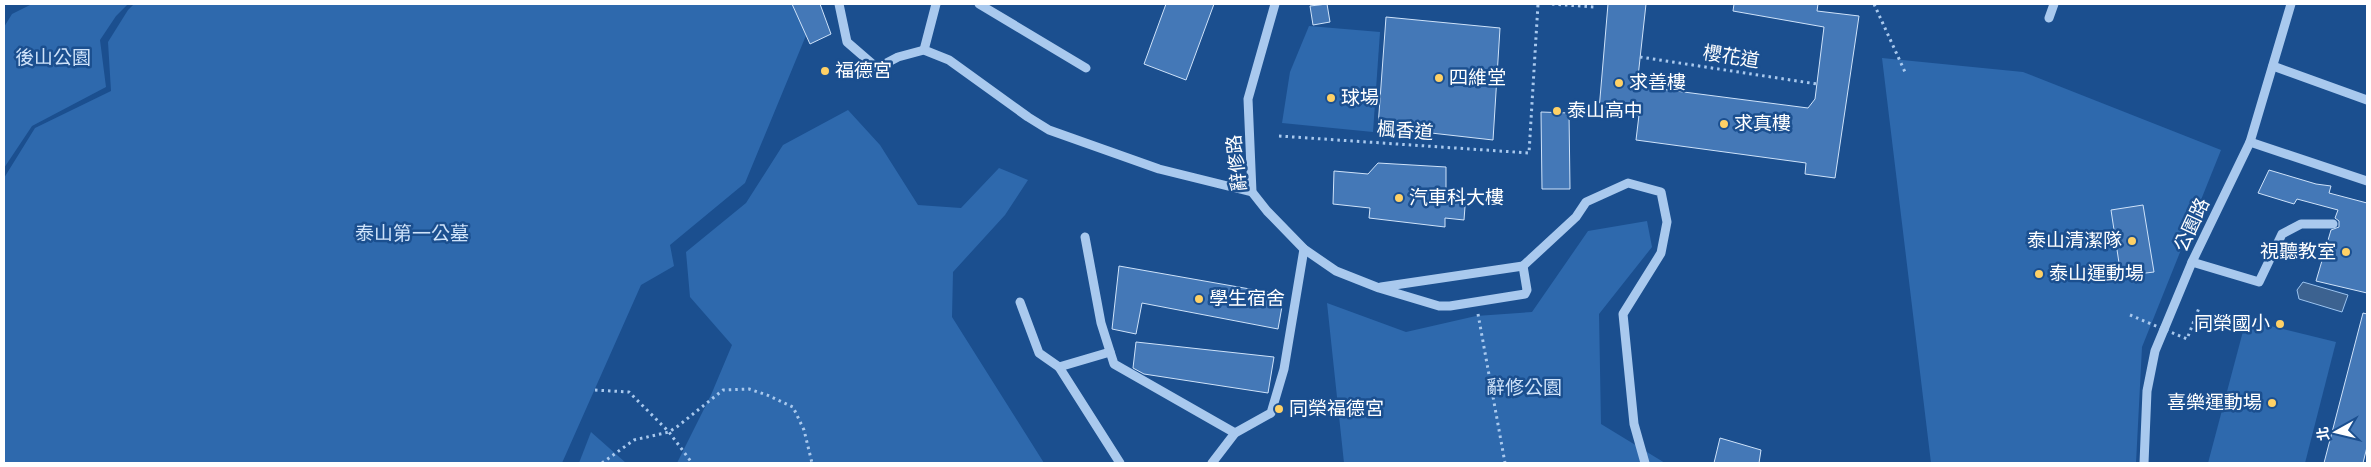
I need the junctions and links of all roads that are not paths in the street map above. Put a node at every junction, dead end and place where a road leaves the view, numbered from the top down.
1 (839, 4) edge
2 (936, 4) edge
3 (979, 4) edge
4 (1275, 4) edge
5 (2054, 4) edge
6 (2290, 4) edge
7 (2049, 18) dead end
8 (924, 50) junction
9 (2273, 66) junction
10 (1086, 68) dead end
11 (2367, 100) edge
12 (2250, 142) junction
13 (2367, 181) edge
14 (1252, 192) junction
15 (2333, 224) dead end
16 (1085, 236) dead end
17 (1304, 249) junction
18 (2192, 262) junction
19 (1523, 266) junction
20 (1378, 288) junction
21 (1020, 302) dead end
22 (1110, 352) junction
23 (1059, 367) junction
24 (1235, 432) junction
25 (1120, 463) edge
26 (1212, 463) edge
27 (1645, 463) edge
28 (2144, 463) edge

1 - 8 street
2 - 8 street
3 - 10 street
4 - 14 street, 辭修路
5 - 7 street
6 - 9 street, 公園路
8 - 14 street
9 - 11 street
9 - 12 street, 公園路
12 - 13 street
12 - 18 street, 公園路
14 - 17 street, 辭修路
15 - 18 street
16 - 22 street
17 - 20 street, 辭修路
17 - 24 street
18 - 28 street, 公園路
19 - 20 street
19 - 20 street, 辭修路
19 - 27 street
21 - 23 street
22 - 23 street
22 - 24 street
23 - 25 street
24 - 26 street

